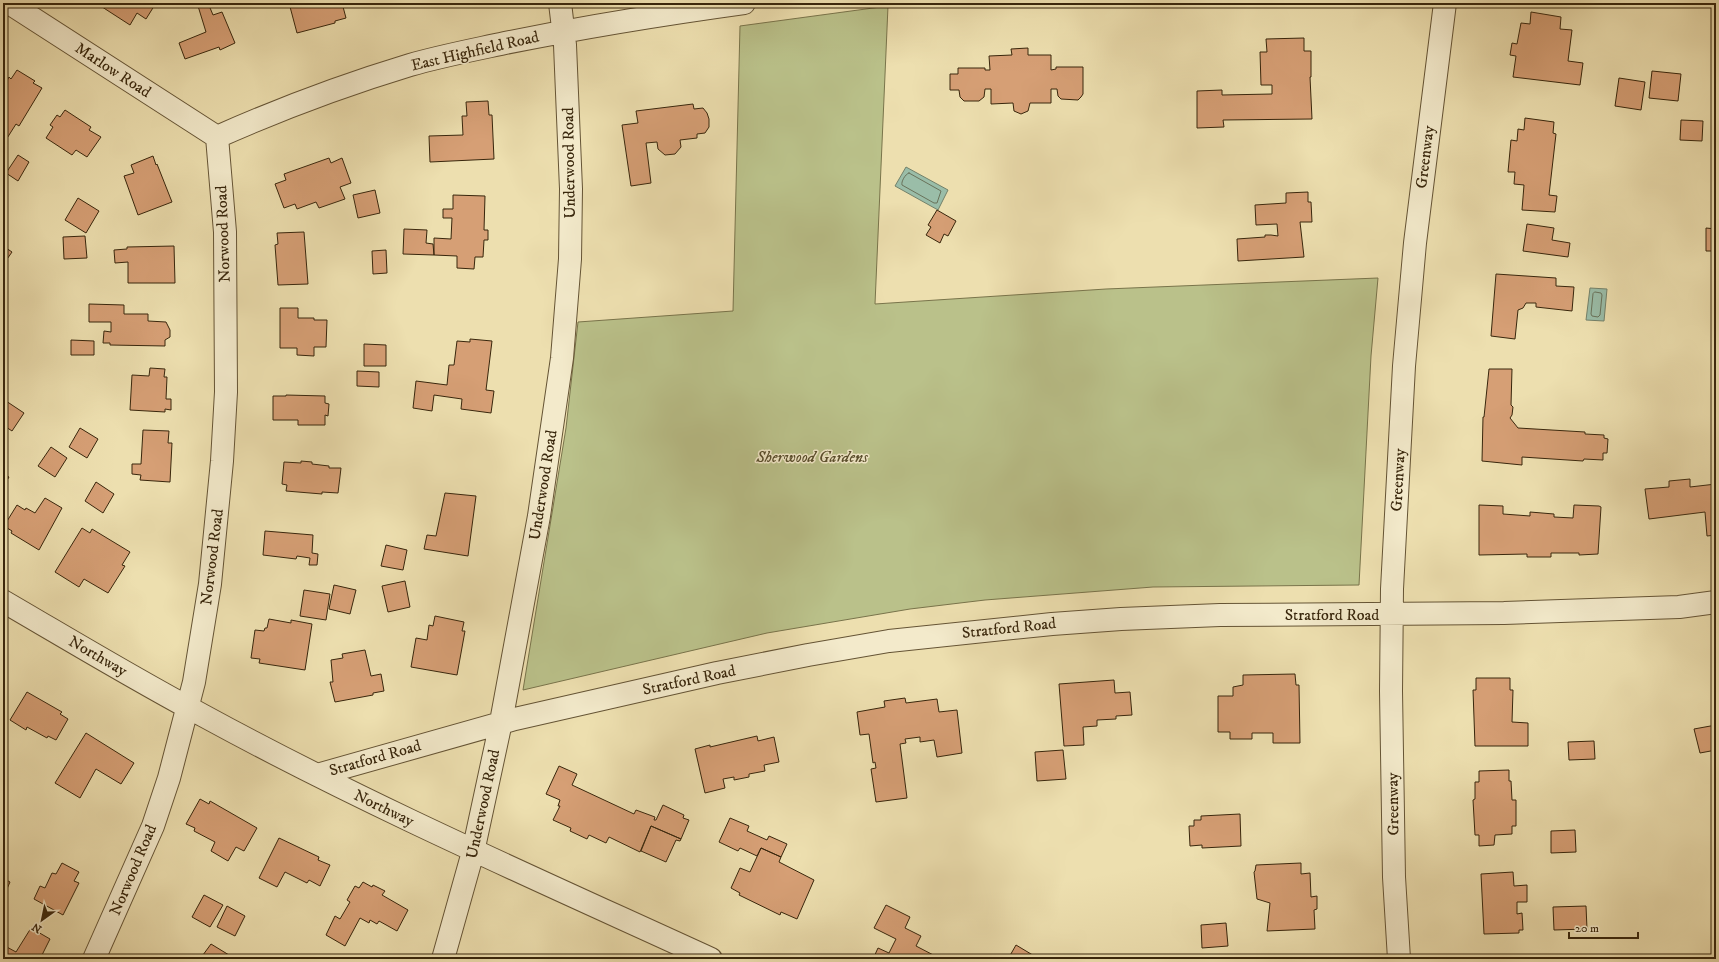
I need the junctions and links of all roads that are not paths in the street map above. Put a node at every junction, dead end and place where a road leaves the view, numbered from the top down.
1 (9, 3) edge
2 (560, 3) edge
3 (744, 3) edge
4 (1445, 3) edge
5 (564, 31) junction
6 (217, 137) junction
7 (3, 601) edge
8 (1716, 602) edge
9 (1391, 615) junction
10 (188, 708) junction
11 (501, 722) junction
12 (317, 775) junction
13 (473, 852) junction
14 (94, 959) edge
15 (443, 959) edge
16 (711, 959) edge
17 (1399, 959) edge

1 - 6 street, Marlow Road
2 - 5 street, Underwood Road
3 - 5 street, East Highfield Road
4 - 9 street, Greenway
5 - 6 street, East Highfield Road
5 - 11 street, Underwood Road
6 - 10 street, Norwood Road
7 - 10 street, Northway
8 - 9 street, Stratford Road
9 - 11 street, Stratford Road
9 - 17 street, Greenway
10 - 12 street, Northway
10 - 14 street, Norwood Road
11 - 12 street, Stratford Road
11 - 13 street, Underwood Road
12 - 13 street, Northway
13 - 15 street, Underwood Road
13 - 16 street, Northway

